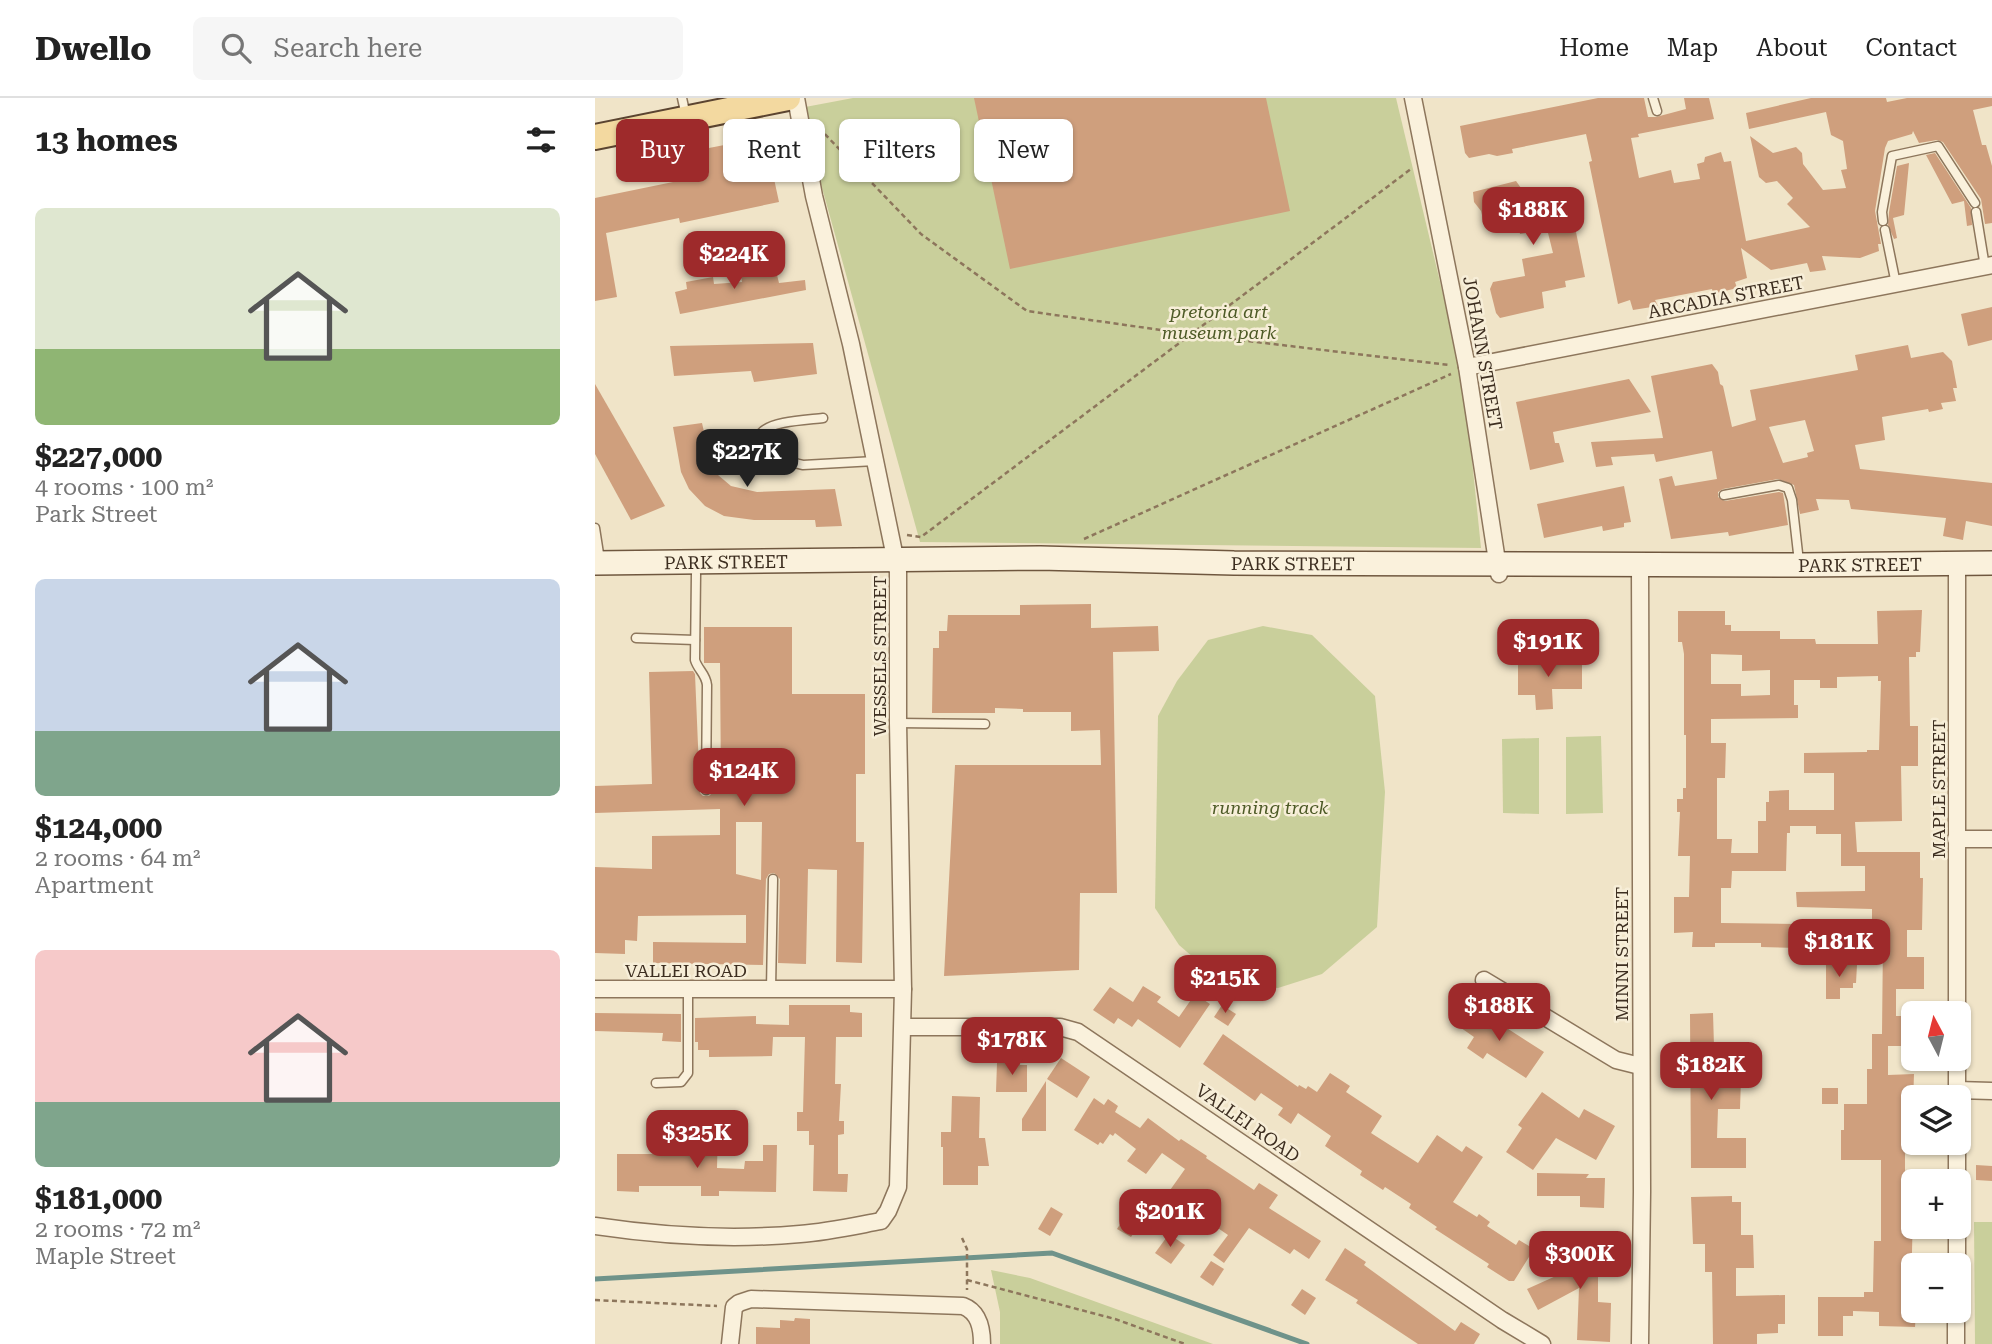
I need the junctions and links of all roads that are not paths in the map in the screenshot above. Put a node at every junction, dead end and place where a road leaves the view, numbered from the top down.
1 (788, 98) edge
2 (796, 98) edge
3 (1413, 98) edge
4 (1653, 98) edge
5 (684, 108) edge
6 (1657, 111) dead end
7 (595, 137) edge
8 (1883, 221) dead end
9 (1885, 230) dead end
10 (1989, 266) edge
11 (1896, 284) junction
12 (1467, 367) junction
13 (823, 418) dead end
14 (875, 461) junction
15 (1724, 495) dead end
16 (595, 528) edge
17 (1992, 563) edge
18 (897, 565) junction
19 (1800, 565) junction
20 (597, 567) edge
21 (1499, 569) junction
22 (1640, 570) junction
23 (1957, 570) junction
24 (696, 574) junction
25 (1992, 574) edge
26 (636, 638) dead end
27 (695, 640) junction
28 (898, 723) junction
29 (985, 724) dead end
30 (706, 790) dead end
31 (1956, 839) junction
32 (1992, 839) edge
33 (773, 879) dead end
34 (1484, 980) dead end
35 (595, 989) edge
36 (688, 989) junction
37 (771, 989) junction
38 (903, 989) junction
39 (1957, 1001) edge
40 (903, 1027) junction
41 (1640, 1066) junction
42 (656, 1083) dead end
43 (1992, 1091) edge
44 (1971, 1093) edge
45 (595, 1226) edge
46 (1956, 1323) edge
47 (730, 1344) edge
48 (982, 1344) edge
49 (1542, 1344) edge
50 (1640, 1344) edge
51 (1956, 1344) edge

1 - 5 main road
2 - 14 street, WESSELS STREET
3 - 12 street, JOHANN STREET
4 - 6 lane
5 - 7 main road
8 - 10 lane
9 - 11 lane
10 - 11 street, ARCADIA STREET
11 - 12 street, ARCADIA STREET
12 - 21 street, JOHANN STREET
13 - 14 lane
14 - 18 street, WESSELS STREET
15 - 19 lane
16 - 20 lane
17 - 23 street, PARK STREET
18 - 20 street, PARK STREET
18 - 21 street, PARK STREET
18 - 24 street, PARK STREET
18 - 28 street, WESSELS STREET
19 - 22 street, PARK STREET
19 - 23 street, PARK STREET
20 - 24 street, PARK STREET
21 - 22 street, PARK STREET
22 - 23 street, PARK STREET
22 - 41 street, MINNI STREET
23 - 25 street, PARK STREET
23 - 31 street, MAPLE STREET
24 - 27 lane
26 - 27 lane
27 - 30 lane
28 - 29 lane
28 - 38 street, WESSELS STREET
31 - 32 street
31 - 39 street, MAPLE STREET
33 - 37 lane
34 - 41 street
35 - 36 street, VALLEI ROAD
36 - 37 street, VALLEI ROAD
36 - 42 lane
37 - 38 street, VALLEI ROAD
38 - 40 street, WESSELS STREET
40 - 45 street, WESSELS STREET
40 - 49 street, VALLEI ROAD
41 - 50 street, MINNI STREET
43 - 44 street
46 - 51 street
47 - 48 street

